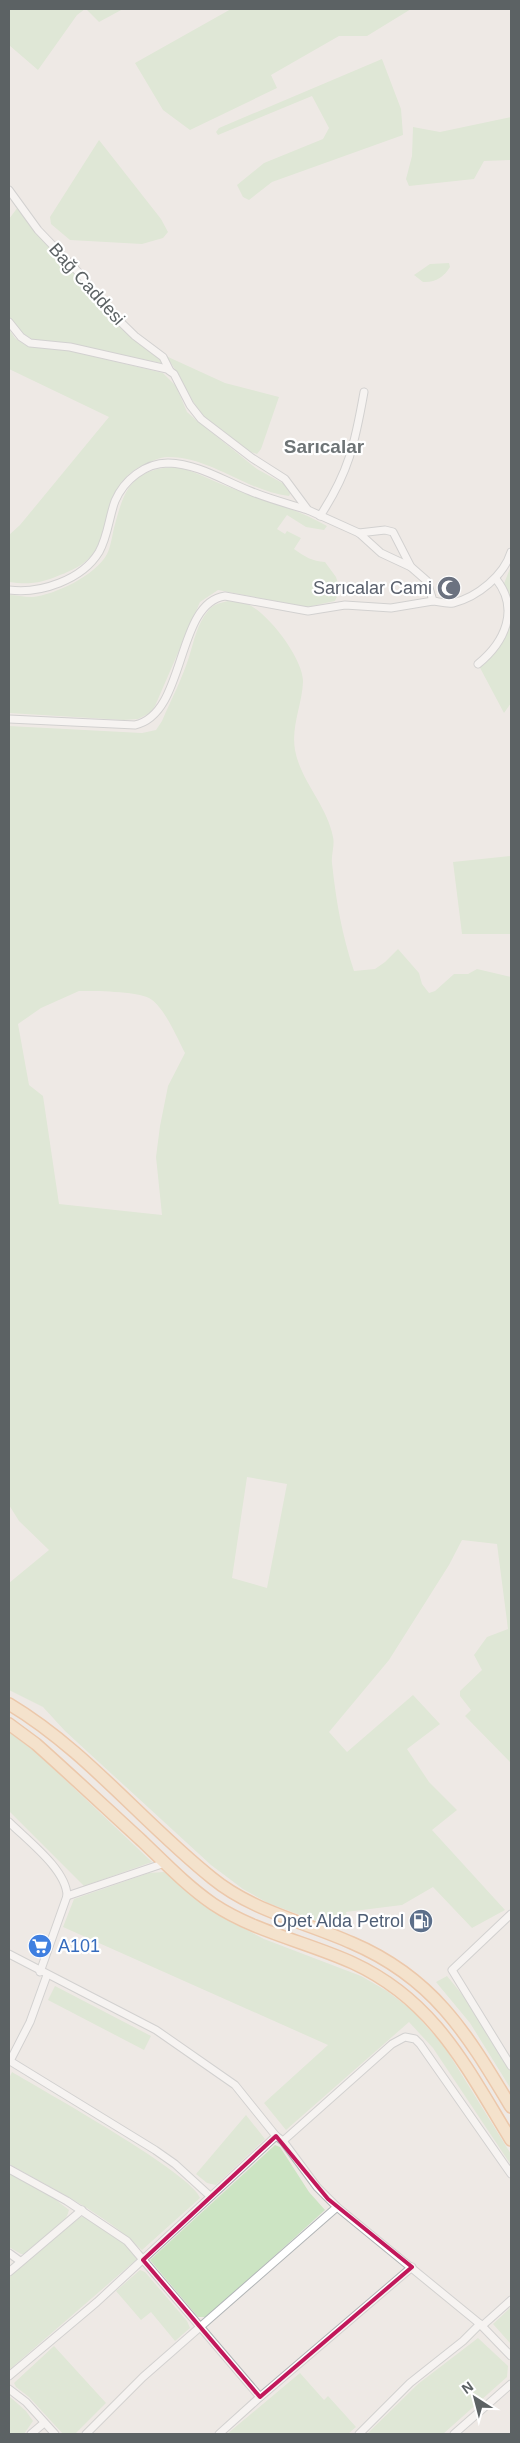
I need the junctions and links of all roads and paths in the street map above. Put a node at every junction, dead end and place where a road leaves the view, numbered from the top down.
1 (9, 190) edge
2 (9, 322) edge
3 (170, 371) junction
4 (364, 392) dead end
5 (308, 510) junction
6 (320, 516) junction
7 (359, 533) junction
8 (511, 552) edge
9 (411, 567) junction
10 (496, 579) junction
11 (9, 590) edge
12 (433, 601) junction
13 (478, 664) dead end
14 (9, 719) edge
15 (9, 1704) edge
16 (9, 1724) edge
17 (9, 1822) edge
18 (166, 1863) junction
19 (68, 1896) junction
20 (511, 1914) edge
21 (9, 1954) edge
22 (44, 1973) junction
23 (9, 2061) edge
24 (511, 2066) edge
25 (511, 2107) edge
26 (276, 2136) junction
27 (511, 2140) edge
28 (283, 2141) junction
29 (9, 2168) edge
30 (511, 2174) edge
31 (210, 2196) junction
32 (338, 2207) junction
33 (82, 2210) junction
34 (9, 2254) edge
35 (143, 2260) junction
36 (20, 2261) junction
37 (412, 2268) junction
38 (9, 2272) edge
39 (511, 2300) edge
40 (481, 2325) junction
41 (200, 2328) junction
42 (511, 2356) edge
43 (9, 2376) edge
44 (511, 2384) edge
45 (9, 2389) edge
46 (260, 2397) junction
47 (44, 2423) junction
48 (31, 2434) edge
49 (55, 2434) edge
50 (86, 2434) edge
51 (219, 2434) edge
52 (359, 2434) edge
53 (454, 2434) edge

1 - 3 street, Bağ Caddesi
2 - 3 street
3 - 5 street, Bağ Caddesi
4 - 6 street
5 - 6 street
5 - 11 street
6 - 7 street
7 - 9 street
7 - 9 street
8 - 10 street
9 - 12 street
10 - 12 street
10 - 13 street
12 - 14 street
15 - 25 main road
16 - 18 main road
17 - 19 street
18 - 19 street
18 - 27 main road
19 - 22 street
20 - 24 street
21 - 22 street
22 - 23 street
22 - 26 street
23 - 31 street
26 - 28 street
26 - 31 street
28 - 30 street
28 - 32 street
29 - 33 street
31 - 35 street
32 - 37 street
32 - 41 street
33 - 35 street
33 - 36 street
34 - 36 street
35 - 41 street
35 - 43 street
36 - 38 street
37 - 40 street
37 - 46 street
39 - 40 street
40 - 42 street
40 - 52 street
41 - 46 street
41 - 50 street
44 - 53 street
45 - 47 street
46 - 51 street
47 - 48 street
47 - 49 street

